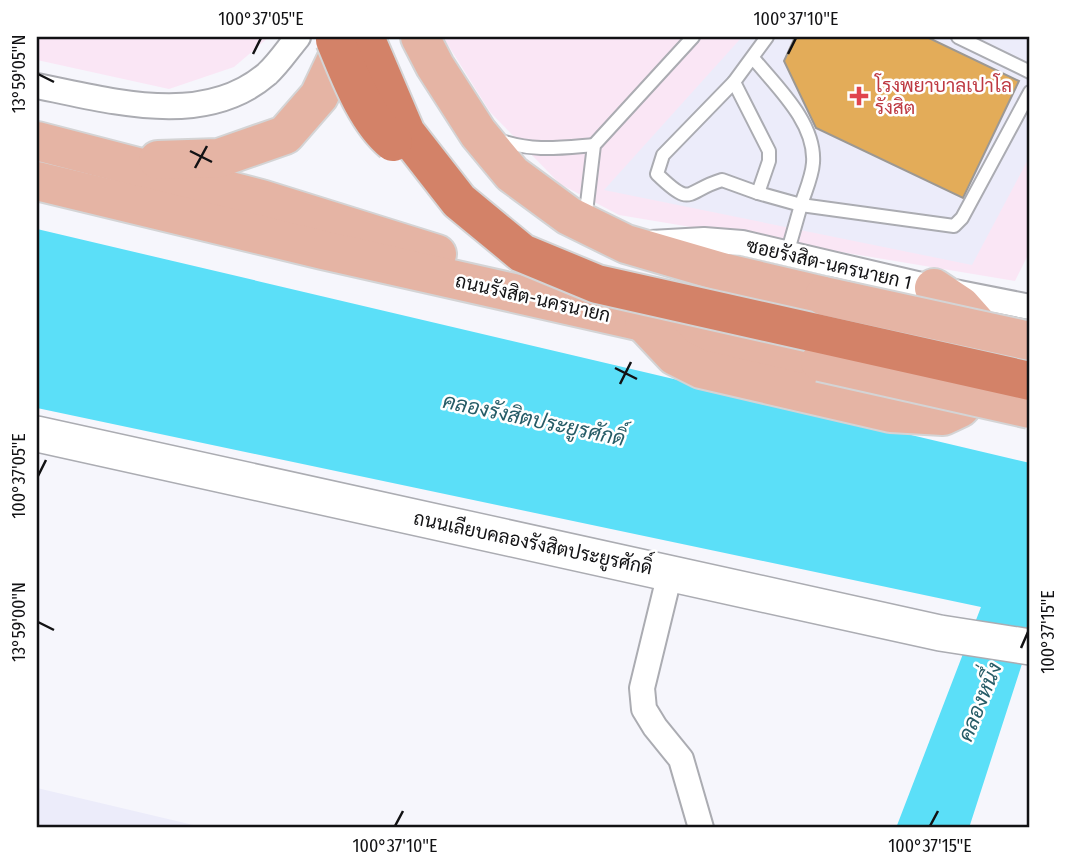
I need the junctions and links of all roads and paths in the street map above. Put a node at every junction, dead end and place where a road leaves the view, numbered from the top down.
1 (336, 37) edge
2 (420, 37) edge
3 (693, 37) edge
4 (766, 37) edge
5 (958, 37) edge
6 (753, 58) junction
7 (1030, 72) edge
8 (734, 82) junction
9 (37, 86) edge
10 (1030, 92) edge
11 (478, 133) junction
12 (41, 142) edge
13 (594, 145) junction
14 (117, 161) junction
15 (37, 181) edge
16 (758, 193) junction
17 (801, 205) junction
18 (592, 227) junction
19 (626, 244) junction
20 (787, 254) junction
21 (934, 288) junction
22 (1030, 307) edge
23 (604, 313) junction
24 (644, 323) junction
25 (1030, 341) edge
26 (1030, 381) edge
27 (1030, 409) edge
28 (37, 434) edge
29 (670, 573) junction
30 (1030, 647) edge
31 (701, 828) edge

1 - 9 street
1 - 14 main road
1 - 26 highway, bridge
2 - 11 main road
3 - 13 lane
4 - 6 lane
5 - 7 lane
6 - 8 lane
6 - 17 lane
8 - 16 lane
8 - 16 lane
10 - 17 lane
11 - 13 lane
11 - 18 main road
12 - 14 main road
13 - 18 lane
14 - 23 main road
15 - 23 main road, ถนนรังสิต-นครนายก
16 - 17 lane
17 - 20 lane
18 - 19 main road
19 - 20 street, ซอยรังสิต-นครนายก 1
19 - 25 main road, bridge
20 - 21 street, ซอยรังสิต-นครนายก 1
21 - 22 street, ซอยรังสิต-นครนายก 1
21 - 24 main road
23 - 24 main road, ถนนรังสิต-นครนายก
24 - 27 main road, ถนนรังสิต-นครนายก, bridge
28 - 29 street, ถนนเลียบคลองรังสิตประยูรศักดิ์
29 - 30 street, ถนนเลียบคลองรังสิตประยูรศักดิ์
29 - 31 street

